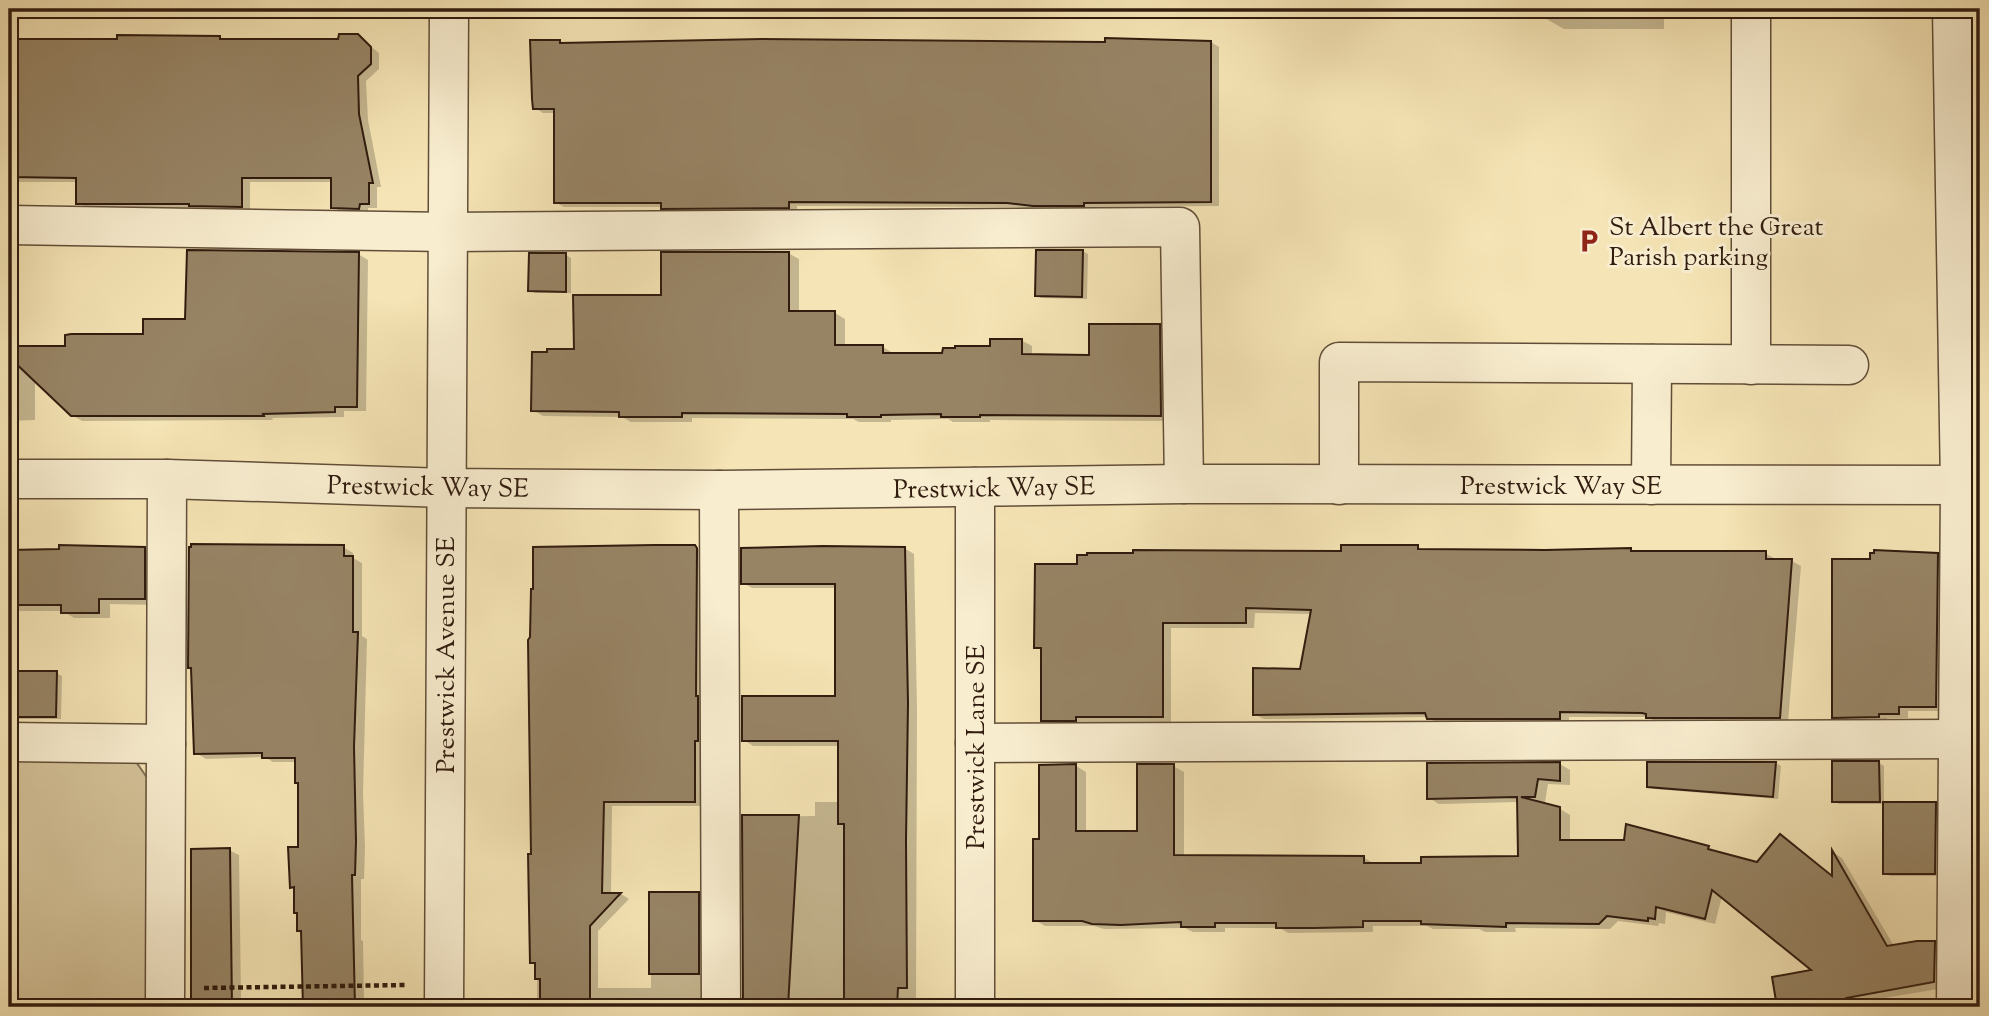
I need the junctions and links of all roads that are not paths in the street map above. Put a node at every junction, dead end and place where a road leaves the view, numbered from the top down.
1 (449, 9) edge
2 (1751, 9) edge
3 (1952, 9) edge
4 (9, 225) edge
5 (448, 232) junction
6 (1652, 364) junction
7 (1751, 365) junction
8 (1849, 365) dead end
9 (9, 479) edge
10 (167, 479) junction
11 (1184, 484) junction
12 (1339, 485) junction
13 (1651, 485) junction
14 (1970, 485) edge
15 (975, 487) junction
16 (446, 488) junction
17 (719, 490) junction
18 (1958, 739) junction
19 (9, 742) edge
20 (975, 743) junction
21 (166, 744) junction
22 (444, 996) edge
23 (165, 998) edge
24 (721, 1007) edge
25 (975, 1007) edge
26 (1956, 1007) edge

1 - 5 street, Prestwick Avenue SE
2 - 7 street
3 - 14 street
4 - 5 street
5 - 11 street
5 - 16 street, Prestwick Avenue SE
6 - 7 street
6 - 12 street
6 - 13 street
7 - 8 street
9 - 10 street, Prestwick Way SE
10 - 16 street, Prestwick Way SE
10 - 21 street
11 - 12 street, Prestwick Way SE
11 - 15 street, Prestwick Way SE
12 - 13 street, Prestwick Way SE
13 - 14 street, Prestwick Way SE
14 - 18 street
15 - 17 street, Prestwick Way SE
15 - 20 street, Prestwick Lane SE
16 - 17 street, Prestwick Way SE
16 - 22 street, Prestwick Avenue SE
17 - 24 street
18 - 20 street
18 - 26 street
19 - 21 street
20 - 25 street, Prestwick Lane SE
21 - 23 street

